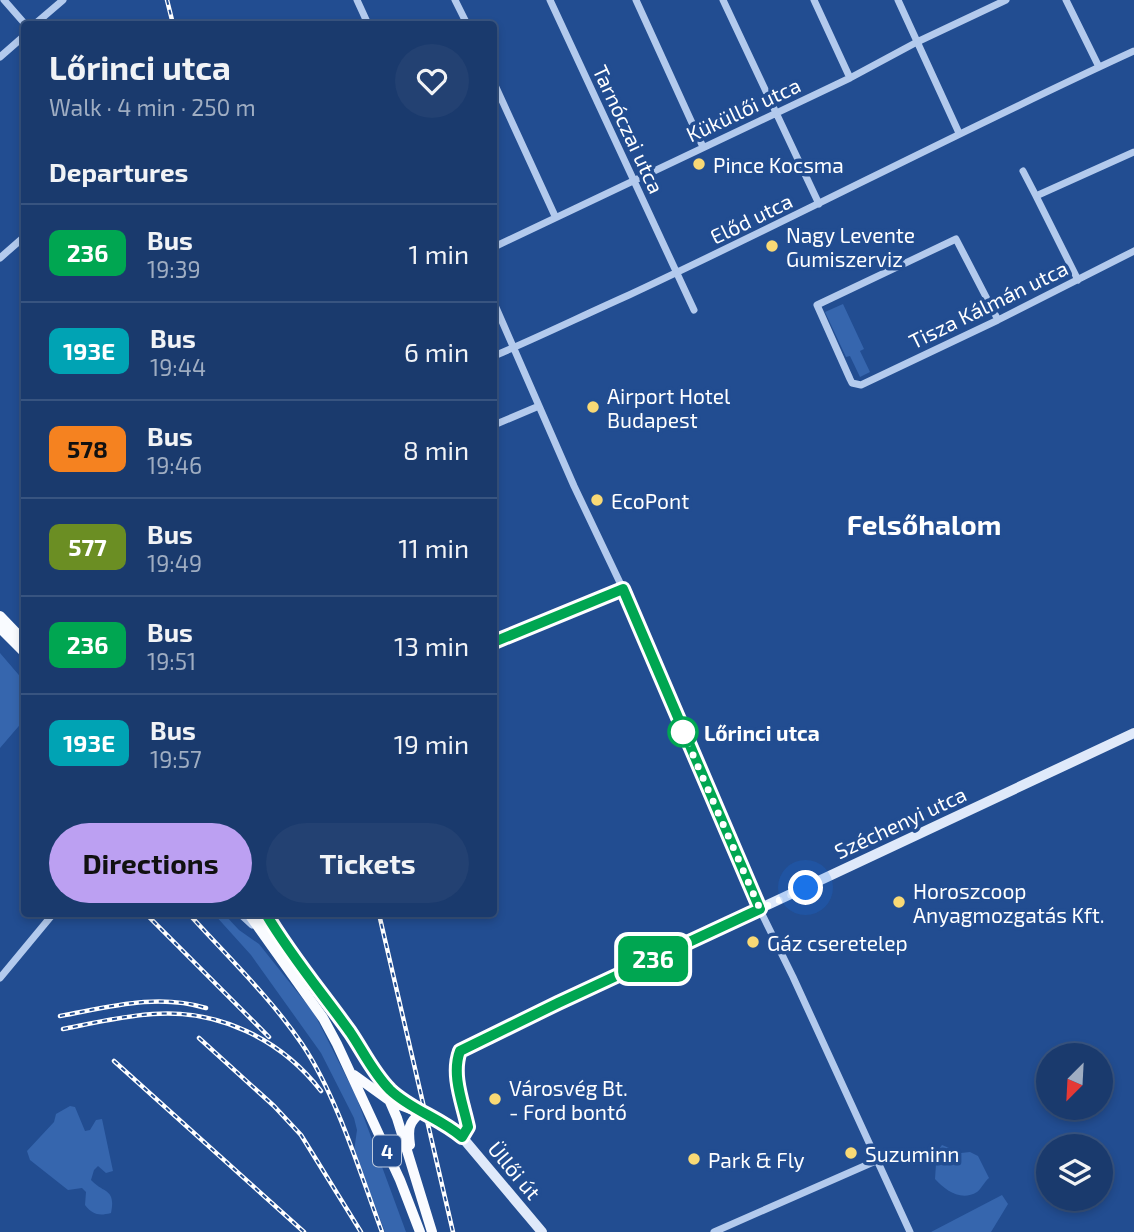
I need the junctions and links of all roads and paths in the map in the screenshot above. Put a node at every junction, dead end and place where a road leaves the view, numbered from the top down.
1 (4, 0) edge
2 (63, 0) edge
3 (357, 0) edge
4 (455, 0) edge
5 (550, 0) edge
6 (636, 0) edge
7 (723, 0) edge
8 (814, 0) edge
9 (898, 0) edge
10 (984, 0) edge
11 (1006, 0) edge
12 (1066, 0) edge
13 (988, 8) junction
14 (22, 21) edge
15 (38, 21) edge
16 (367, 21) edge
17 (466, 21) edge
18 (21, 39) edge
19 (917, 42) junction
20 (1134, 51) edge
21 (0, 57) edge
22 (1099, 67) junction
23 (850, 78) junction
24 (497, 90) edge
25 (776, 114) junction
26 (959, 133) junction
27 (703, 147) junction
28 (1134, 152) edge
29 (1023, 171) dead end
30 (633, 181) junction
31 (1036, 196) junction
32 (819, 204) junction
33 (555, 216) junction
34 (21, 240) edge
35 (497, 245) edge
36 (1134, 251) edge
37 (0, 258) edge
38 (676, 273) junction
39 (1078, 280) junction
40 (497, 310) edge
41 (694, 310) dead end
42 (998, 320) junction
43 (514, 348) junction
44 (497, 355) edge
45 (539, 406) junction
46 (497, 424) edge
47 (623, 589) junction
48 (0, 616) edge
49 (2, 630) edge
50 (21, 637) edge
51 (497, 641) edge
52 (21, 649) edge
53 (21, 656) edge
54 (1134, 733) edge
55 (760, 909) junction
56 (51, 917) edge
57 (244, 917) edge
58 (252, 917) edge
59 (262, 917) edge
60 (267, 917) edge
61 (276, 942) junction
62 (0, 978) edge
63 (350, 1072) junction
64 (381, 1081) junction
65 (390, 1101) junction
66 (421, 1113) junction
67 (462, 1137) junction
68 (878, 1160) junction
69 (412, 1165) junction
70 (420, 1232) edge
71 (432, 1232) edge
72 (542, 1232) edge
73 (714, 1232) edge
74 (911, 1232) edge

1 - 14 street
2 - 15 street
3 - 16 street
4 - 17 street
5 - 30 street, Tarnóczai utca
6 - 27 street
7 - 25 street
8 - 23 street
9 - 19 street
10 - 13 street
11 - 13 street, Küküllői utca
12 - 22 street
13 - 19 street, Küküllői utca
18 - 21 street
19 - 23 street, Küküllői utca
19 - 26 street
20 - 22 street, Előd utca
22 - 26 street, Előd utca
23 - 25 street, Küküllői utca
24 - 33 street
25 - 27 street, Küküllői utca
25 - 32 street
26 - 32 street, Előd utca
27 - 30 street, Küküllői utca
28 - 31 street
29 - 31 street
30 - 33 street, Küküllői utca
30 - 38 street, Tarnóczai utca
31 - 39 street
32 - 38 street, Előd utca
33 - 35 street, Küküllői utca
34 - 37 street
36 - 39 street, Tisza Kálmán utca
38 - 41 street, Tarnóczai utca
38 - 43 street, Előd utca
39 - 42 street, Tisza Kálmán utca
40 - 43 street
42 - 42 street, Tisza Kálmán utca
43 - 44 street, Előd utca
43 - 45 street
45 - 46 street
45 - 47 street
47 - 51 street
47 - 55 street
48 - 50 main road
49 - 52 main road
49 - 53 street
54 - 55 street, Széchenyi utca
55 - 67 street, Széchenyi utca
55 - 68 street
56 - 62 street
57 - 61 street
58 - 61 main road, 4
59 - 61 main road, 4
60 - 61 street
61 - 63 main road, 4
61 - 64 main road, 4
63 - 65 main road
63 - 70 main road, 4
64 - 65 main road, 4
64 - 66 main road
65 - 66 main road
65 - 69 main road, 4
66 - 67 street, Üllői út
66 - 69 main road
67 - 72 street, Üllői út
68 - 73 street
68 - 74 street
69 - 71 main road, 4

